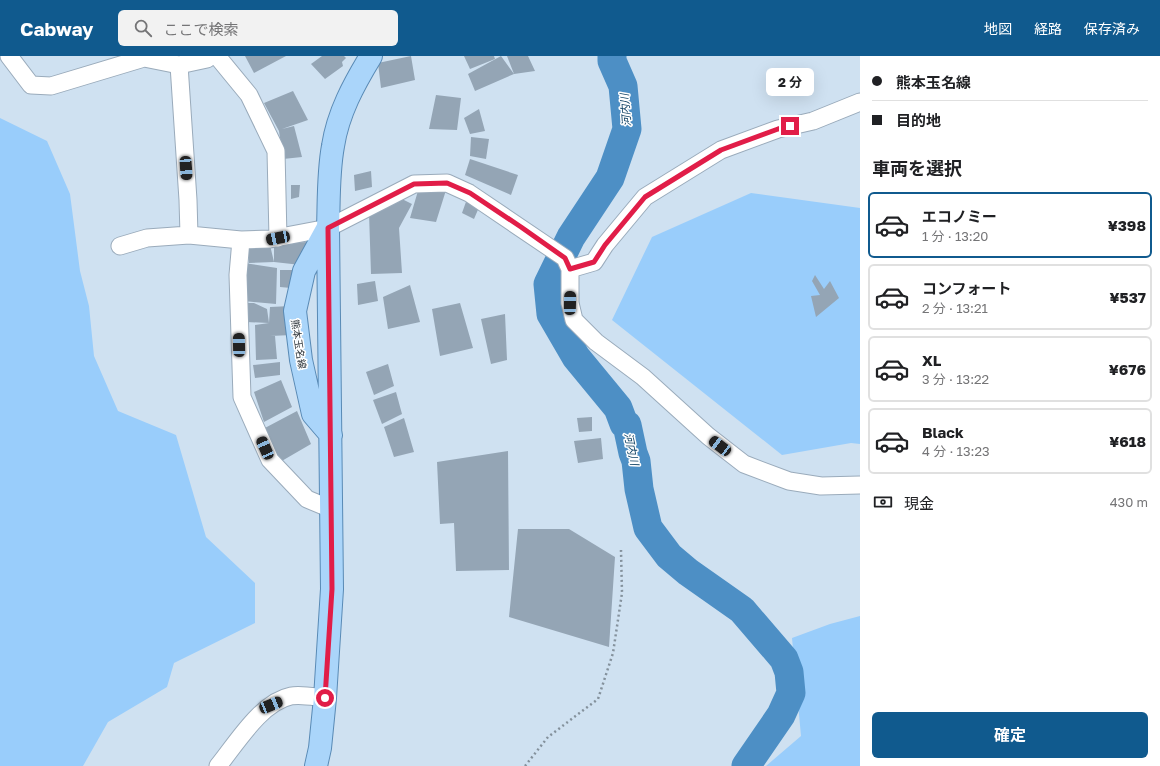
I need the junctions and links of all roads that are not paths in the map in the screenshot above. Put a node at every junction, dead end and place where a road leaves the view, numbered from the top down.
1 (9, 56) edge
2 (211, 56) edge
3 (217, 56) edge
4 (371, 56) edge
5 (179, 65) junction
6 (860, 102) edge
7 (328, 228) junction
8 (189, 235) junction
9 (278, 238) junction
10 (241, 240) junction
11 (120, 246) dead end
12 (570, 269) junction
13 (331, 435) junction
14 (860, 485) edge
15 (331, 509) junction
16 (325, 698) junction
17 (218, 766) edge
18 (316, 766) edge

1 - 5 street
2 - 5 street
3 - 9 street
4 - 7 main road, 熊本玉名線
5 - 8 street
6 - 12 street
7 - 9 street
7 - 12 street
7 - 13 main road, 熊本玉名線
7 - 13 main road, 熊本玉名線
8 - 10 street
8 - 11 street
9 - 10 street
10 - 15 street
12 - 14 street
13 - 15 main road, 熊本玉名線
15 - 16 main road, 熊本玉名線
16 - 17 street
16 - 18 main road, 熊本玉名線

